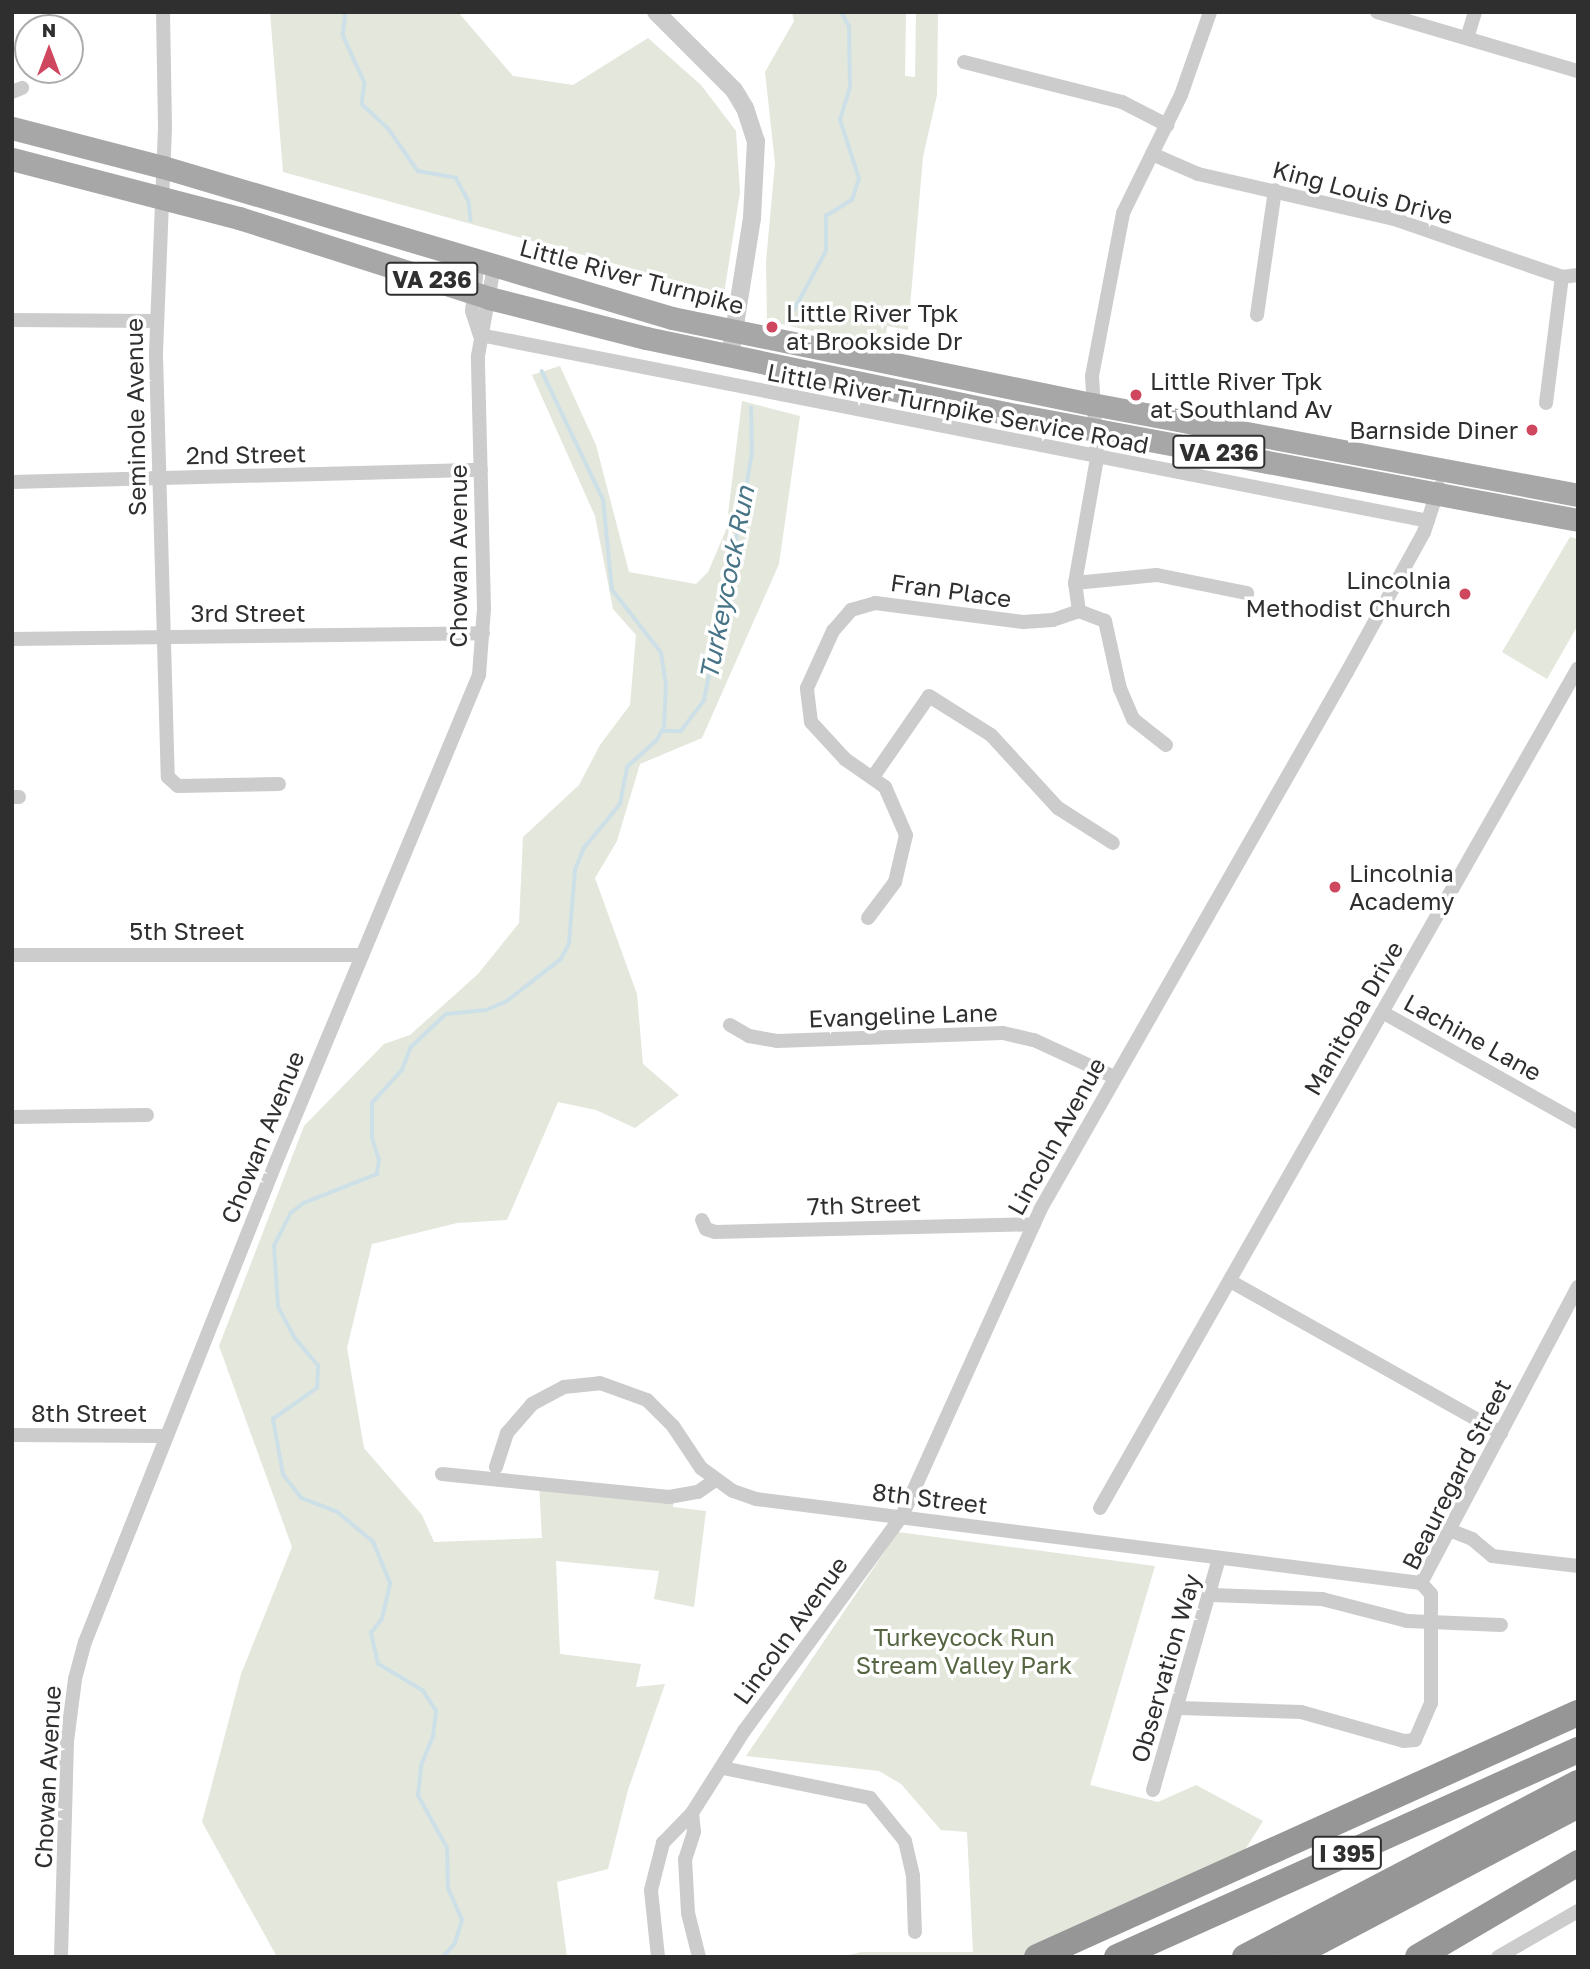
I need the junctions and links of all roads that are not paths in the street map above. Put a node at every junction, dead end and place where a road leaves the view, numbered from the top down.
1 (163, 12) edge
2 (656, 12) edge
3 (1210, 12) edge
4 (1377, 12) edge
5 (1475, 12) edge
6 (1468, 35) junction
7 (964, 62) dead end
8 (1578, 71) edge
9 (1167, 125) junction
10 (12, 128) edge
11 (1152, 153) junction
12 (12, 159) edge
13 (163, 167) junction
14 (1275, 190) junction
15 (161, 198) junction
16 (486, 264) junction
17 (1578, 275) edge
18 (1562, 276) junction
19 (482, 296) junction
20 (1257, 315) dead end
21 (12, 320) edge
22 (156, 321) junction
23 (734, 332) junction
24 (480, 335) junction
25 (730, 357) junction
26 (1546, 403) dead end
27 (1092, 404) junction
28 (1097, 430) junction
29 (1097, 458) junction
30 (1443, 469) junction
31 (481, 470) junction
32 (158, 480) junction
33 (12, 482) edge
34 (1437, 495) junction
35 (1578, 495) edge
36 (1578, 520) edge
37 (1428, 522) junction
38 (1075, 583) junction
39 (1247, 593) dead end
40 (1079, 611) junction
41 (483, 633) junction
42 (162, 637) junction
43 (12, 639) edge
44 (1578, 668) edge
45 (1166, 745) dead end
46 (873, 777) junction
47 (279, 784) dead end
48 (1113, 843) dead end
49 (868, 918) dead end
50 (12, 955) edge
51 (362, 956) junction
52 (1382, 1012) junction
53 (730, 1025) dead end
54 (1114, 1077) junction
55 (147, 1115) dead end
56 (12, 1117) edge
57 (1578, 1122) edge
58 (702, 1220) dead end
59 (1034, 1224) junction
60 (1230, 1281) junction
61 (1578, 1287) edge
62 (1501, 1433) junction
63 (12, 1435) edge
64 (165, 1436) junction
65 (496, 1467) dead end
66 (442, 1474) dead end
67 (715, 1480) junction
68 (1100, 1508) dead end
69 (902, 1516) junction
70 (1449, 1530) junction
71 (1219, 1559) junction
72 (1578, 1566) edge
73 (1421, 1583) junction
74 (1212, 1595) junction
75 (1430, 1625) junction
76 (1501, 1625) dead end
77 (1179, 1708) junction
78 (1578, 1713) edge
79 (1578, 1750) edge
80 (723, 1768) junction
81 (1578, 1783) edge
82 (1153, 1790) dead end
83 (1578, 1805) edge
84 (692, 1813) junction
85 (1578, 1863) edge
86 (1578, 1911) edge
87 (915, 1932) dead end
88 (61, 1957) edge
89 (658, 1957) edge
90 (699, 1957) edge
91 (1037, 1957) edge
92 (1117, 1957) edge
93 (1245, 1957) edge
94 (1290, 1957) edge
95 (1418, 1957) edge
96 (1498, 1957) edge

1 - 13 street, Seminole Avenue
2 - 23 street
3 - 9 street
4 - 6 street
5 - 6 street
6 - 8 street
7 - 9 street
9 - 11 street
10 - 13 main road, Little River Turnpike / VA 236
11 - 14 street, King Louis Drive
11 - 27 street
12 - 15 main road, VA 236
13 - 15 street, Seminole Avenue
13 - 16 main road, Little River Turnpike / VA 236
14 - 18 street, King Louis Drive
14 - 20 street
15 - 19 main road, VA 236
15 - 22 street, Seminole Avenue
16 - 19 street, Chowan Avenue
16 - 23 main road, Little River Turnpike / VA 236
17 - 18 street
18 - 26 street
19 - 24 street, Chowan Avenue
19 - 25 main road, VA 236
21 - 22 street
22 - 32 street, Seminole Avenue
23 - 25 street
23 - 27 main road, Little River Turnpike / VA 236
24 - 29 street, Little River Turnpike Service Road
24 - 31 street, Chowan Avenue
25 - 28 main road, VA 236
27 - 28 street
27 - 30 main road, Little River Turnpike / VA 236
28 - 29 street
28 - 34 main road, VA 236
29 - 37 street, Little River Turnpike Service Road
29 - 38 street
30 - 34 street, Lincoln Avenue
30 - 35 main road, Little River Turnpike / VA 236
31 - 32 street, 2nd Street
31 - 41 street, Chowan Avenue
32 - 33 street, 2nd Street
32 - 42 street, Seminole Avenue
34 - 36 main road, VA 236
34 - 37 street, Lincoln Avenue
37 - 54 street, Lincoln Avenue
38 - 39 street
38 - 40 street
40 - 45 street
40 - 46 street, Fran Place
41 - 42 street, 3rd Street
41 - 51 street, Chowan Avenue
42 - 43 street, 3rd Street
42 - 47 street, Seminole Avenue
44 - 52 street, Manitoba Drive
46 - 48 street
46 - 49 street, Fran Place
50 - 51 street, 5th Street
51 - 64 street, Chowan Avenue
52 - 57 street, Lachine Lane
52 - 60 street, Manitoba Drive
53 - 54 street, Evangeline Lane
54 - 59 street, Lincoln Avenue
55 - 56 street
58 - 59 street, 7th Street
59 - 69 street, Lincoln Avenue
60 - 62 street
60 - 68 street, Manitoba Drive
61 - 62 street, Beauregard Street
62 - 70 street, Beauregard Street
63 - 64 street, 8th Street
64 - 88 street, Chowan Avenue
65 - 67 street
66 - 67 street
67 - 69 street, 8th Street
69 - 71 street, 8th Street
69 - 80 street, Lincoln Avenue
70 - 72 street
70 - 73 street, Beauregard Street
71 - 73 street, 8th Street
71 - 74 street, Observation Way
73 - 75 street, Beauregard Street
74 - 75 street
74 - 77 street, Observation Way
75 - 76 street
75 - 77 street, Beauregard Street
77 - 82 street, Observation Way
78 - 91 highway
79 - 92 highway, I 395
80 - 84 street, Lincoln Avenue
80 - 87 street
81 - 93 highway
83 - 94 highway
84 - 89 street, Lincoln Avenue
84 - 90 street, Lincoln Avenue
85 - 95 highway
86 - 96 street

